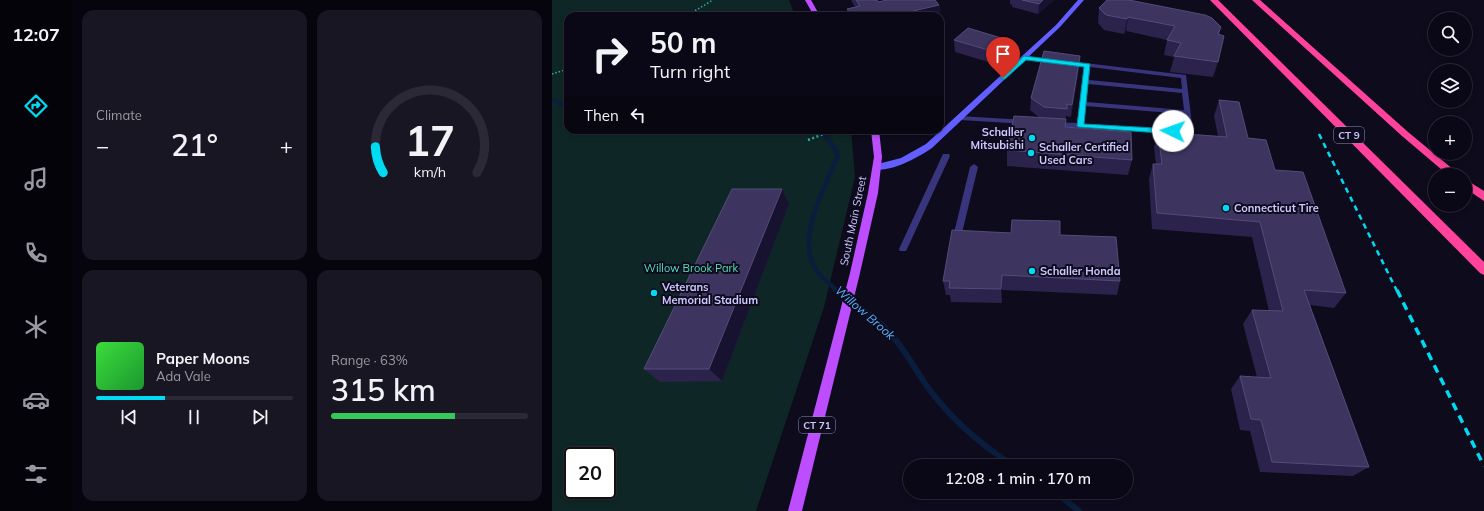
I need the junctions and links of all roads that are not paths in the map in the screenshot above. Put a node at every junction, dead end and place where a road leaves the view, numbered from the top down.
1 (808, 0) edge
2 (1081, 0) edge
3 (1214, 0) edge
4 (1256, 0) edge
5 (815, 12) edge
6 (1024, 58) junction
7 (1087, 65) junction
8 (1086, 82) junction
9 (1185, 91) junction
10 (1083, 104) junction
11 (1186, 112) junction
12 (960, 118) junction
13 (1080, 126) junction
14 (944, 132) edge
15 (876, 134) edge
16 (941, 134) edge
17 (946, 156) dead end
18 (878, 167) junction
19 (974, 167) dead end
20 (1446, 168) edge
21 (1472, 188) edge
22 (1484, 197) edge
23 (957, 237) edge
24 (903, 249) dead end
25 (1484, 270) edge
26 (795, 511) edge

1 - 5 main road
2 - 6 street
3 - 25 highway, CT 9
4 - 20 highway
6 - 7 lane
6 - 12 street
7 - 8 lane
7 - 9 lane
8 - 9 lane
8 - 10 lane
9 - 11 lane
10 - 11 lane
10 - 13 lane
11 - 13 lane
12 - 13 lane
12 - 14 street
15 - 18 main road, South Main Street / CT 71
16 - 18 street
17 - 24 lane
18 - 26 main road, South Main Street / CT 71
19 - 23 lane
21 - 22 highway

